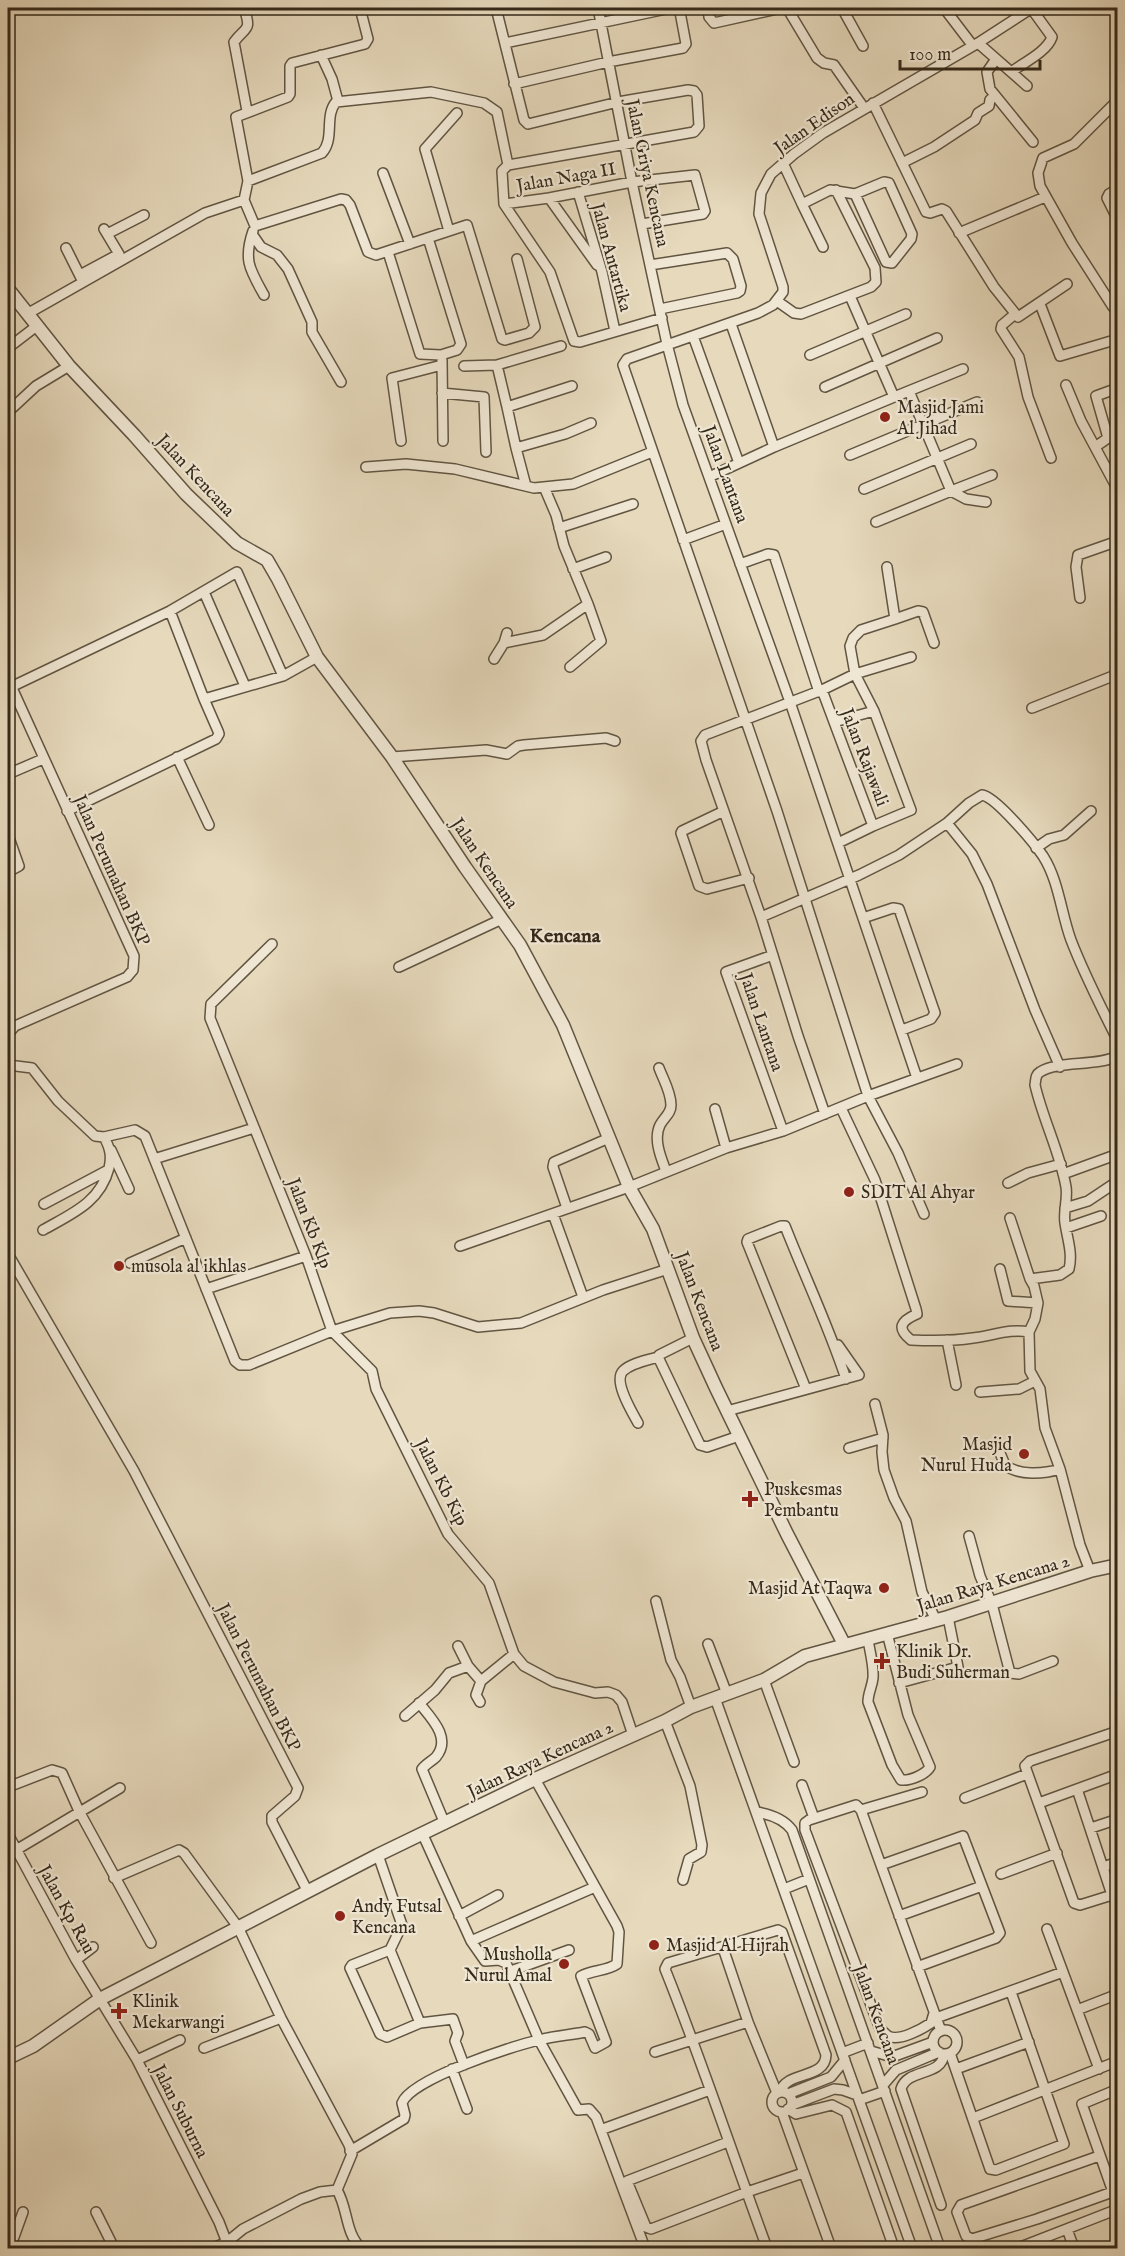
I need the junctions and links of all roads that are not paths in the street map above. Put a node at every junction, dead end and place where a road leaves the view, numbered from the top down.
1 (244, 8) edge
2 (360, 8) edge
3 (496, 8) edge
4 (598, 8) edge
5 (671, 8) edge
6 (675, 8) edge
7 (708, 8) edge
8 (782, 8) edge
9 (787, 8) edge
10 (854, 8) edge
11 (944, 8) edge
12 (1032, 8) edge
13 (843, 10) edge
14 (752, 11) edge
15 (600, 22) junction
16 (505, 43) junction
17 (975, 45) junction
18 (863, 46) dead end
19 (321, 56) junction
20 (996, 59) junction
21 (608, 62) junction
22 (1011, 72) junction
23 (514, 84) junction
24 (1027, 86) dead end
25 (994, 96) junction
26 (1118, 100) edge
27 (338, 101) junction
28 (618, 102) junction
29 (873, 103) junction
30 (864, 108) junction
31 (247, 111) junction
32 (457, 113) dead end
33 (1033, 142) dead end
34 (627, 145) junction
35 (783, 163) junction
36 (902, 163) junction
37 (508, 165) junction
38 (383, 173) dead end
39 (248, 181) junction
40 (632, 182) junction
41 (1118, 189) edge
42 (836, 190) junction
43 (578, 192) junction
44 (855, 194) junction
45 (1045, 197) junction
46 (549, 198) junction
47 (244, 200) junction
48 (504, 204) junction
49 (802, 204) junction
50 (144, 215) dead end
51 (1118, 220) edge
52 (642, 224) junction
53 (252, 226) junction
54 (449, 231) junction
55 (959, 232) junction
56 (428, 238) junction
57 (410, 244) junction
58 (823, 248) dead end
59 (66, 249) dead end
60 (388, 252) junction
61 (518, 259) dead end
62 (650, 265) junction
63 (602, 272) junction
64 (82, 278) junction
65 (1067, 284) dead end
66 (8, 289) edge
67 (264, 295) dead end
68 (850, 296) junction
69 (777, 301) junction
70 (1040, 304) junction
71 (1113, 307) dead end
72 (661, 313) junction
73 (27, 314) junction
74 (906, 314) dead end
75 (1015, 314) junction
76 (731, 324) junction
77 (38, 325) junction
78 (615, 331) junction
79 (864, 331) junction
80 (693, 336) junction
81 (937, 338) dead end
82 (1118, 339) edge
83 (667, 344) junction
84 (561, 346) dead end
85 (8, 348) edge
86 (810, 355) dead end
87 (442, 360) junction
88 (879, 364) junction
89 (497, 365) junction
90 (69, 366) junction
91 (464, 366) dead end
92 (963, 369) dead end
93 (341, 382) dead end
94 (1066, 385) dead end
95 (572, 386) dead end
96 (825, 387) dead end
97 (1118, 388) edge
98 (909, 391) junction
99 (442, 393) junction
100 (894, 398) junction
101 (977, 402) dead end
102 (507, 407) junction
103 (8, 412) edge
104 (591, 423) dead end
105 (923, 424) junction
106 (401, 441) dead end
107 (443, 441) dead end
108 (971, 444) dead end
109 (774, 447) junction
110 (1095, 447) junction
111 (516, 448) junction
112 (486, 452) dead end
113 (652, 452) junction
114 (850, 455) dead end
115 (1051, 458) dead end
116 (938, 459) junction
117 (739, 463) junction
118 (366, 467) dead end
119 (992, 475) dead end
120 (709, 477) junction
121 (526, 486) junction
122 (544, 487) junction
123 (864, 489) dead end
124 (951, 490) junction
125 (1118, 490) edge
126 (986, 502) dead end
127 (633, 504) dead end
128 (876, 522) dead end
129 (726, 524) junction
130 (559, 528) junction
131 (683, 540) junction
132 (1118, 542) edge
133 (606, 557) dead end
134 (740, 564) junction
135 (887, 567) dead end
136 (573, 569) junction
137 (204, 592) junction
138 (1080, 598) dead end
139 (588, 604) junction
140 (170, 610) junction
141 (895, 619) junction
142 (934, 643) dead end
143 (317, 657) junction
144 (911, 657) dead end
145 (494, 659) dead end
146 (570, 667) dead end
147 (855, 674) junction
148 (1118, 674) edge
149 (283, 675) junction
150 (9, 683) edge
151 (245, 686) junction
152 (821, 691) junction
153 (204, 699) junction
154 (790, 702) junction
155 (1032, 708) dead end
156 (874, 711) junction
157 (744, 720) junction
158 (834, 722) junction
159 (615, 741) dead end
160 (177, 757) junction
161 (393, 757) junction
162 (43, 759) junction
163 (8, 774) edge
164 (67, 811) junction
165 (724, 811) junction
166 (1091, 811) dead end
167 (947, 823) junction
168 (209, 825) dead end
169 (873, 826) junction
170 (8, 836) edge
171 (838, 843) junction
172 (1036, 848) junction
173 (8, 872) edge
174 (748, 878) junction
175 (850, 878) junction
176 (804, 899) junction
177 (761, 917) junction
178 (864, 918) junction
179 (502, 919) junction
180 (273, 944) dead end
181 (774, 955) junction
182 (399, 967) dead end
183 (902, 1030) junction
184 (8, 1034) edge
185 (1118, 1041) edge
186 (1118, 1056) edge
187 (957, 1064) dead end
188 (8, 1065) edge
189 (1060, 1067) junction
190 (659, 1068) dead end
191 (917, 1078) junction
192 (868, 1096) junction
193 (841, 1108) junction
194 (715, 1109) dead end
195 (825, 1114) junction
196 (254, 1128) junction
197 (783, 1131) junction
198 (104, 1137) junction
199 (609, 1138) junction
200 (110, 1148) junction
201 (726, 1148) junction
202 (1118, 1154) edge
203 (154, 1159) junction
204 (1062, 1169) junction
205 (108, 1170) junction
206 (666, 1171) junction
207 (1118, 1181) edge
208 (1008, 1183) dead end
209 (629, 1187) junction
210 (129, 1189) dead end
211 (44, 1204) dead end
212 (567, 1208) junction
213 (1065, 1208) junction
214 (553, 1214) junction
215 (924, 1214) dead end
216 (1101, 1216) dead end
217 (1010, 1218) dead end
218 (1066, 1228) junction
219 (43, 1230) dead end
220 (186, 1238) junction
221 (460, 1246) dead end
222 (8, 1254) edge
223 (306, 1256) junction
224 (130, 1263) dead end
225 (668, 1269) junction
226 (1000, 1269) dead end
227 (1030, 1279) junction
228 (206, 1289) junction
229 (583, 1297) junction
230 (1038, 1302) junction
231 (332, 1331) junction
232 (1029, 1332) junction
233 (693, 1338) junction
234 (947, 1341) junction
235 (658, 1357) junction
236 (1035, 1382) junction
237 (956, 1385) dead end
238 (806, 1389) junction
239 (980, 1392) dead end
240 (875, 1404) dead end
241 (727, 1411) junction
242 (638, 1423) dead end
243 (739, 1436) junction
244 (883, 1438) junction
245 (849, 1448) dead end
246 (1000, 1453) dead end
247 (1060, 1468) junction
248 (969, 1536) dead end
249 (1118, 1565) edge
250 (1090, 1571) junction
251 (656, 1601) dead end
252 (992, 1604) junction
253 (942, 1619) junction
254 (888, 1633) junction
255 (868, 1640) junction
256 (708, 1644) dead end
257 (844, 1644) junction
258 (458, 1646) dead end
259 (514, 1654) junction
260 (1053, 1661) dead end
261 (468, 1666) junction
262 (764, 1680) junction
263 (481, 1681) junction
264 (899, 1683) junction
265 (721, 1696) junction
266 (480, 1701) dead end
267 (419, 1703) junction
268 (691, 1707) junction
269 (405, 1716) dead end
270 (665, 1721) junction
271 (1118, 1731) edge
272 (633, 1735) junction
273 (794, 1762) dead end
274 (1027, 1774) junction
275 (1118, 1774) edge
276 (535, 1779) junction
277 (802, 1785) dead end
278 (8, 1787) edge
279 (120, 1788) dead end
280 (1077, 1789) junction
281 (922, 1791) dead end
282 (965, 1798) dead end
283 (1039, 1803) junction
284 (861, 1810) junction
285 (79, 1811) junction
286 (756, 1812) junction
287 (814, 1818) junction
288 (1118, 1819) edge
289 (446, 1824) junction
290 (1091, 1828) junction
291 (8, 1834) edge
292 (423, 1835) junction
293 (16, 1850) junction
294 (1057, 1853) junction
295 (378, 1855) junction
296 (1118, 1862) edge
297 (881, 1865) junction
298 (1103, 1867) junction
299 (1001, 1874) dead end
300 (114, 1878) junction
301 (683, 1880) dead end
302 (809, 1880) junction
303 (982, 1886) junction
304 (595, 1887) junction
305 (784, 1888) junction
306 (308, 1892) junction
307 (498, 1895) dead end
308 (1112, 1895) junction
309 (1118, 1905) edge
310 (459, 1916) junction
311 (899, 1916) junction
312 (238, 1927) junction
313 (1047, 1929) dead end
314 (471, 1941) junction
315 (150, 1943) dead end
316 (93, 1947) dead end
317 (723, 1948) junction
318 (390, 1950) junction
319 (569, 1950) dead end
320 (76, 1960) junction
321 (917, 1966) junction
322 (511, 1971) junction
323 (1063, 1972) junction
324 (1011, 1992) junction
325 (1118, 1994) edge
326 (100, 1999) junction
327 (1077, 2010) junction
328 (935, 2016) junction
329 (281, 2018) junction
330 (748, 2022) junction
331 (420, 2023) junction
332 (941, 2031) junction
333 (180, 2040) dead end
334 (538, 2040) junction
335 (694, 2040) junction
336 (933, 2042) junction
337 (1029, 2042) junction
338 (866, 2047) junction
339 (204, 2048) dead end
340 (655, 2052) dead end
341 (944, 2053) junction
342 (845, 2054) junction
343 (8, 2058) edge
344 (137, 2060) junction
345 (1118, 2061) edge
346 (464, 2065) junction
347 (452, 2068) junction
348 (956, 2069) junction
349 (1099, 2069) junction
350 (710, 2090) junction
351 (881, 2090) junction
352 (1046, 2090) junction
353 (782, 2093) junction
354 (1118, 2094) edge
355 (861, 2097) junction
356 (466, 2109) dead end
357 (788, 2109) junction
358 (973, 2118) junction
359 (603, 2129) dead end
360 (728, 2142) junction
361 (350, 2151) junction
362 (1099, 2156) junction
363 (803, 2173) junction
364 (337, 2190) junction
365 (1115, 2191) edge
366 (747, 2192) junction
367 (941, 2205) dead end
368 (1117, 2210) edge
369 (23, 2212) dead end
370 (96, 2212) dead end
371 (1067, 2229) junction
372 (8, 2243) edge
373 (228, 2245) edge
374 (767, 2246) edge
375 (114, 2248) edge
376 (213, 2248) edge
377 (361, 2248) edge
378 (645, 2248) edge
379 (754, 2248) edge
380 (831, 2248) edge
381 (894, 2248) edge
382 (912, 2248) edge
383 (940, 2248) edge
384 (1018, 2248) edge
385 (1074, 2248) edge

1 - 31 street
2 - 19 street
3 - 16 street
4 - 15 street, Jalan Griya Kencana
5 - 15 street
6 - 21 street
7 - 14 street
8 - 14 street
9 - 30 street
10 - 13 street
11 - 17 street
12 - 17 street, Jalan Edison
12 - 22 street
13 - 18 street
15 - 16 street
15 - 21 street, Jalan Griya Kencana
16 - 23 street
17 - 20 street
17 - 29 street, Jalan Edison
19 - 27 street
19 - 31 street
20 - 22 street
20 - 25 street
21 - 23 street
21 - 28 street, Jalan Griya Kencana
22 - 24 street
23 - 28 street
25 - 33 street
25 - 36 street
26 - 45 street
27 - 37 street
27 - 39 street
28 - 34 street, Jalan Griya Kencana
28 - 34 street
29 - 30 street, Jalan Edison
29 - 36 street
30 - 35 street, Jalan Edison
31 - 39 street
32 - 54 street
34 - 37 street
34 - 40 street, Jalan Griya Kencana
35 - 49 street
35 - 69 street, Jalan Edison
36 - 55 street
37 - 48 street
38 - 57 street
39 - 47 street
40 - 43 street, Jalan Naga II
40 - 52 street, Jalan Griya Kencana
40 - 52 street, Jalan Naga II
41 - 51 street
42 - 44 street
42 - 49 street
42 - 68 street
43 - 46 street, Jalan Naga II
43 - 63 street, Jalan Antartika
44 - 44 street
45 - 55 street
45 - 71 street
46 - 48 street, Jalan Naga II
46 - 63 street
47 - 53 street
47 - 64 street
48 - 78 street
49 - 58 street
50 - 64 street
52 - 62 street, Jalan Griya Kencana
53 - 60 street
53 - 67 street
53 - 93 street
54 - 56 street
54 - 61 street
55 - 75 street
56 - 57 street
56 - 87 street
57 - 60 street
59 - 64 street
60 - 87 street
62 - 72 street, Jalan Griya Kencana
62 - 72 street
63 - 78 street, Jalan Antartika
64 - 73 street
65 - 70 street
66 - 73 street, Jalan Kencana
68 - 69 street
68 - 79 street
69 - 76 street
70 - 75 street
70 - 82 street
72 - 78 street
72 - 83 street, Jalan Griya Kencana
73 - 77 street, Jalan Kencana
74 - 79 street
75 - 115 street
76 - 80 street
76 - 109 street
77 - 85 street
77 - 90 street, Jalan Kencana
79 - 86 street
79 - 88 street
80 - 83 street
80 - 117 street
81 - 88 street
83 - 113 street
83 - 120 street, Jalan Lantana
84 - 89 street
87 - 99 street
87 - 106 street
88 - 96 street
88 - 100 street
89 - 91 street
89 - 102 street
90 - 103 street
90 - 143 street, Jalan Kencana
92 - 98 street
94 - 110 street
95 - 102 street
97 - 110 street
98 - 100 street
98 - 105 street
99 - 107 street
99 - 112 street
100 - 109 street
101 - 105 street
102 - 111 street
104 - 111 street
105 - 114 street
105 - 116 street
108 - 116 street
109 - 117 street
110 - 125 street
111 - 121 street
113 - 122 street
113 - 131 street
116 - 123 street
116 - 124 street
117 - 120 street
118 - 121 street
119 - 124 street
120 - 129 street, Jalan Lantana
121 - 122 street
122 - 130 street
124 - 126 street
124 - 128 street
127 - 130 street
129 - 131 street
129 - 134 street, Jalan Lantana
130 - 136 street
131 - 157 street
132 - 138 street
133 - 136 street
134 - 152 street, Jalan Rajawali
134 - 154 street, Jalan Lantana
135 - 141 street
136 - 139 street
137 - 140 street
137 - 149 street
137 - 151 street
139 - 145 street
139 - 146 street
140 - 150 street
140 - 153 street
141 - 142 street
141 - 147 street, Jalan Rajawali
143 - 149 street
143 - 161 street, Jalan Kencana
144 - 147 street
147 - 152 street
147 - 156 street, Jalan Rajawali
148 - 155 street
149 - 151 street
150 - 162 street, Jalan Perumahan BKP
151 - 153 street
152 - 154 street
152 - 158 street, Jalan Rajawali
153 - 160 street
154 - 157 street, Jalan Lantana
154 - 171 street
156 - 158 street
156 - 169 street, Jalan Rajawali
157 - 165 street, Jalan Lantana
157 - 176 street
158 - 169 street, Jalan Rajawali
159 - 161 street
160 - 164 street
160 - 168 street
161 - 179 street, Jalan Kencana
162 - 163 street
162 - 164 street, Jalan Perumahan BKP
164 - 184 street, Jalan Perumahan BKP
165 - 174 street, Jalan Lantana
165 - 174 street
166 - 172 street
167 - 172 street
167 - 175 street
167 - 189 street
169 - 171 street
170 - 173 street
171 - 175 street
172 - 185 street
174 - 177 street, Jalan Lantana
175 - 176 street
175 - 178 street
176 - 177 street
176 - 192 street
177 - 181 street, Jalan Lantana
178 - 183 street
178 - 183 street
179 - 182 street
179 - 199 street, Jalan Kencana
180 - 196 street, Jalan Kb Klp
181 - 195 street, Jalan Lantana
181 - 197 street, Jalan Lantana
183 - 191 street
186 - 189 street
187 - 191 street
188 - 198 street
189 - 204 street
190 - 206 street
191 - 192 street
192 - 193 street
192 - 215 street
193 - 195 street
193 - 234 street
194 - 201 street
195 - 197 street
196 - 203 street
196 - 223 street, Jalan Kb Klp
197 - 201 street
198 - 200 street
198 - 203 street
199 - 209 street, Jalan Kencana
199 - 212 street
200 - 205 street
200 - 210 street
201 - 206 street
202 - 204 street
203 - 220 street
204 - 208 street
204 - 213 street
205 - 211 street
205 - 219 street
206 - 209 street
207 - 213 street
209 - 212 street
209 - 225 street, Jalan Kencana
212 - 214 street
213 - 218 street
214 - 221 street
214 - 229 street
216 - 218 street
217 - 227 street
218 - 227 street
220 - 224 street
220 - 228 street
222 - 306 street, Jalan Perumahan BKP
223 - 228 street
223 - 231 street, Jalan Kb Klp
225 - 229 street
225 - 233 street, Jalan Kencana
226 - 230 street
227 - 230 street
228 - 231 street
229 - 231 street
230 - 232 street
231 - 259 street, Jalan Kb Kip
232 - 234 street
232 - 236 street
233 - 235 street
233 - 241 street, Jalan Kencana
234 - 237 street
235 - 242 street
235 - 243 street
236 - 239 street
236 - 247 street
238 - 238 street
238 - 241 street
240 - 244 street
241 - 243 street, Jalan Kencana
243 - 257 street, Jalan Kencana
244 - 245 street
244 - 253 street
246 - 247 street
247 - 250 street
248 - 252 street
249 - 250 street, Jalan Raya Kencana 2
250 - 252 street, Jalan Raya Kencana 2
251 - 268 street
252 - 253 street, Jalan Raya Kencana 2
252 - 260 street
253 - 254 street, Jalan Raya Kencana 2
253 - 264 street
254 - 255 street, Jalan Raya Kencana 2
254 - 264 street
255 - 257 street, Jalan Raya Kencana 2
255 - 264 street
256 - 265 street
257 - 262 street, Jalan Raya Kencana 2
258 - 261 street
259 - 263 street
259 - 272 street
261 - 263 street
261 - 267 street
262 - 265 street, Jalan Raya Kencana 2
262 - 273 street
263 - 266 street
265 - 268 street, Jalan Raya Kencana 2
265 - 286 street
267 - 269 street
267 - 289 street
268 - 270 street, Jalan Raya Kencana 2
270 - 272 street, Jalan Raya Kencana 2
270 - 301 street
271 - 274 street
272 - 276 street, Jalan Raya Kencana 2
274 - 282 street
274 - 283 street
275 - 280 street
276 - 289 street, Jalan Raya Kencana 2
276 - 304 street
277 - 287 street
278 - 285 street
279 - 285 street
280 - 283 street
280 - 290 street
281 - 284 street
283 - 294 street
284 - 287 street
284 - 297 street
285 - 293 street
285 - 300 street
286 - 302 street, Jalan Kencana
286 - 305 street
287 - 328 street
288 - 290 street
289 - 292 street, Jalan Raya Kencana 2
290 - 298 street
291 - 293 street, Jalan Kp Rau
292 - 295 street, Jalan Raya Kencana 2
292 - 310 street
293 - 320 street, Jalan Kp Rau
294 - 299 street
294 - 308 street
295 - 306 street, Jalan Raya Kencana 2
295 - 318 street
296 - 298 street
297 - 303 street
297 - 311 street
298 - 308 street
300 - 312 street
300 - 315 street
302 - 305 street
302 - 338 street, Jalan Kencana
303 - 311 street
303 - 321 street
304 - 314 street
304 - 334 street
305 - 342 street
306 - 312 street, Jalan Raya Kencana 2
307 - 310 street
308 - 309 street
310 - 314 street
311 - 321 street
312 - 326 street, Jalan Raya Kencana 2
312 - 329 street
313 - 323 street
314 - 322 street
316 - 320 street
317 - 330 street
317 - 335 street
317 - 353 street
318 - 331 street
318 - 331 street
319 - 322 street
320 - 326 street, Jalan Kp Rau
321 - 328 street
322 - 334 street
323 - 324 street
323 - 327 street
324 - 328 street
324 - 337 street
325 - 327 street
326 - 343 street, Jalan Raya Kencana 2
326 - 344 street, Jalan Suburna
327 - 349 street
328 - 332 street
329 - 339 street
329 - 361 street
330 - 335 street
330 - 353 street
331 - 346 street
332 - 336 street
332 - 341 street
333 - 344 street
334 - 346 street
334 - 378 street
335 - 340 street
335 - 350 street
336 - 338 street
336 - 341 street
337 - 348 street
337 - 352 street
338 - 342 street
338 - 351 street, Jalan Kencana
341 - 348 street
341 - 351 street
341 - 367 street
342 - 353 street
342 - 355 street
344 - 373 street, Jalan Suburna
345 - 349 street
346 - 347 street
347 - 356 street
347 - 361 street
348 - 358 street
349 - 352 street
350 - 359 street
350 - 360 street
351 - 355 street
351 - 383 street, Jalan Kencana
352 - 358 street
352 - 358 street
353 - 357 street
353 - 357 street
354 - 362 street
355 - 357 street
355 - 382 street
357 - 363 street
357 - 381 street
360 - 366 street
360 - 366 street
361 - 364 street
362 - 365 street
362 - 365 street
363 - 366 street
363 - 380 street
364 - 373 street
364 - 377 street
366 - 374 street
368 - 371 street
369 - 372 street
370 - 375 street
371 - 384 street
371 - 385 street
373 - 376 street
374 - 379 street

